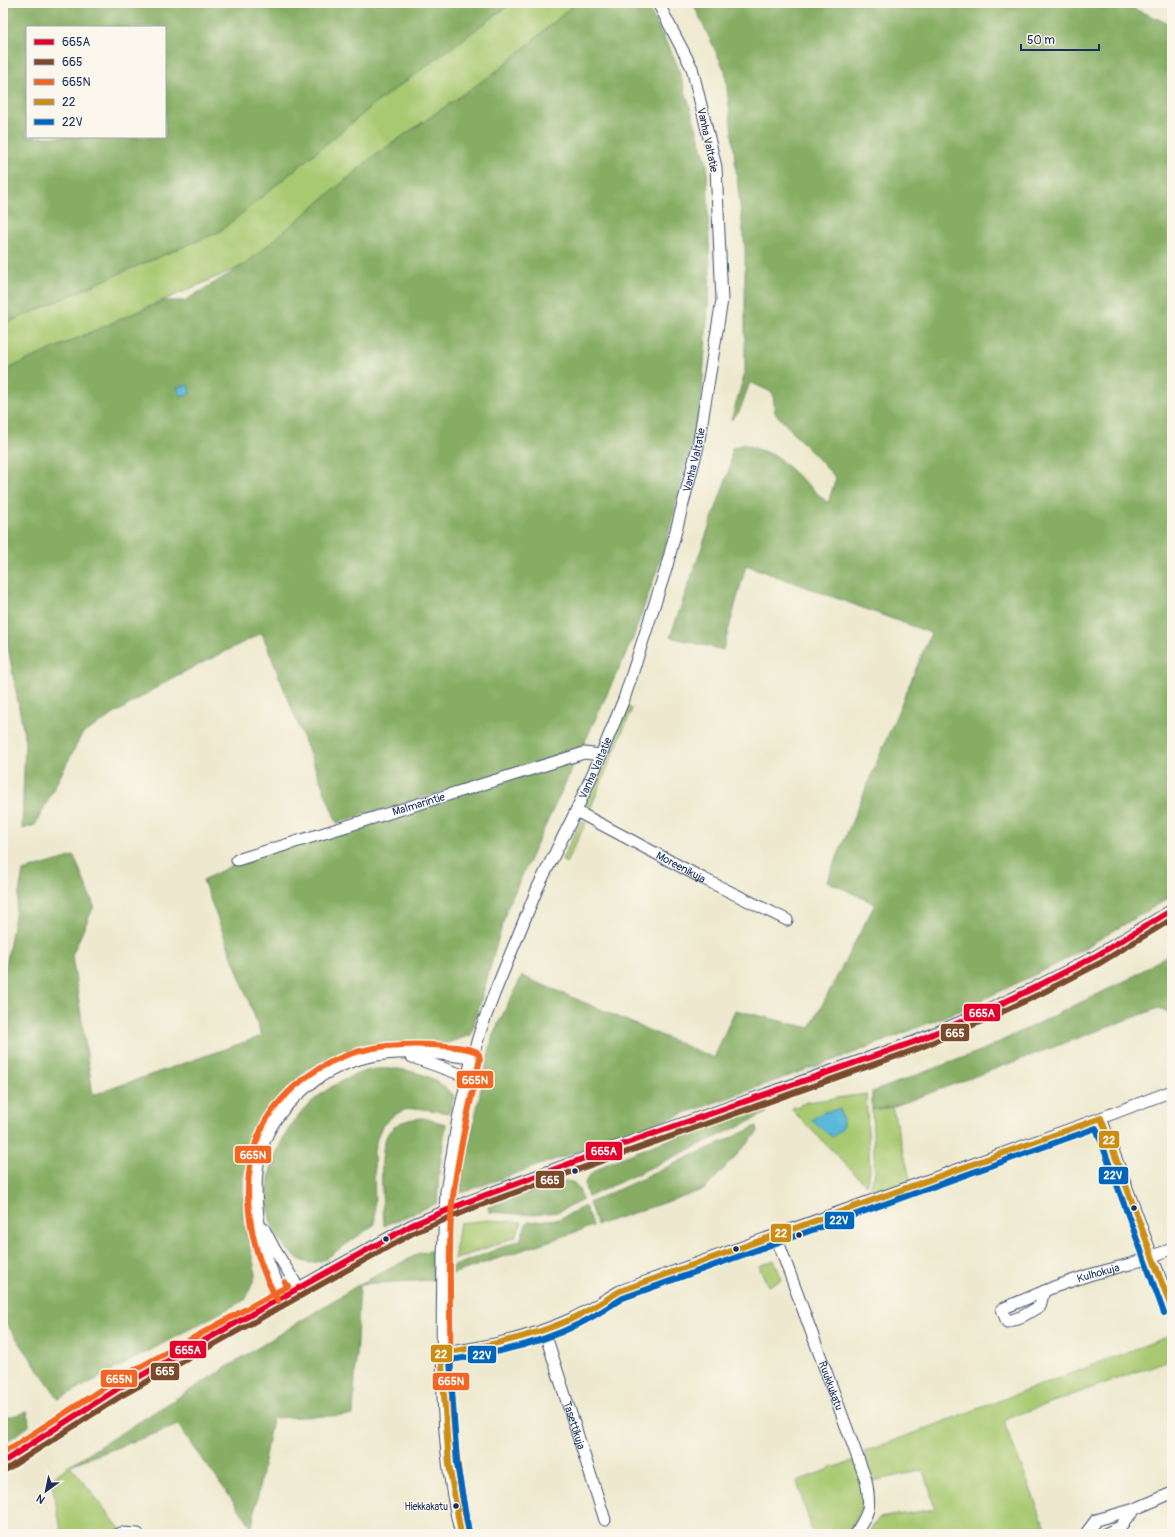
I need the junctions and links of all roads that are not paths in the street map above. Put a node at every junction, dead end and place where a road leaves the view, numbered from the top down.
1 (658, 3) edge
2 (602, 755) junction
3 (576, 811) junction
4 (237, 860) dead end
5 (1172, 910) edge
6 (787, 920) dead end
7 (390, 1053) junction
8 (472, 1058) junction
9 (468, 1077) junction
10 (1172, 1091) edge
11 (1101, 1118) junction
12 (258, 1211) junction
13 (777, 1235) junction
14 (1172, 1249) edge
15 (1152, 1256) junction
16 (299, 1289) junction
17 (1044, 1291) dead end
18 (285, 1297) junction
19 (1172, 1310) edge
20 (544, 1330) junction
21 (441, 1352) junction
22 (3, 1462) edge
23 (1172, 1493) edge
24 (1135, 1509) junction
25 (605, 1520) dead end
26 (118, 1534) edge
27 (138, 1534) edge
28 (461, 1534) edge
29 (855, 1534) edge
30 (1091, 1534) edge
31 (1105, 1534) edge

1 - 2 street, Vanha Valtatie
2 - 3 street, Vanha Valtatie
2 - 4 street, Malmarintie
3 - 6 street, Moreenikuja
3 - 8 street, Vanha Valtatie
5 - 16 street
7 - 8 street
7 - 9 street
7 - 12 street
8 - 9 street, Vanha Valtatie
9 - 21 street, Vanha Valtatie, bridge
10 - 11 street
11 - 13 street
11 - 15 street
12 - 16 street
12 - 18 street
13 - 20 street
13 - 29 street, Ruukkukatu
14 - 15 street, Kulhokuja
15 - 17 street, Kulhokuja
15 - 19 street
16 - 18 street
18 - 22 street
20 - 21 street
20 - 25 street, Tasettikuja
21 - 28 street, Vanha Valtatie
23 - 24 street
24 - 30 street
24 - 31 street
26 - 27 street

